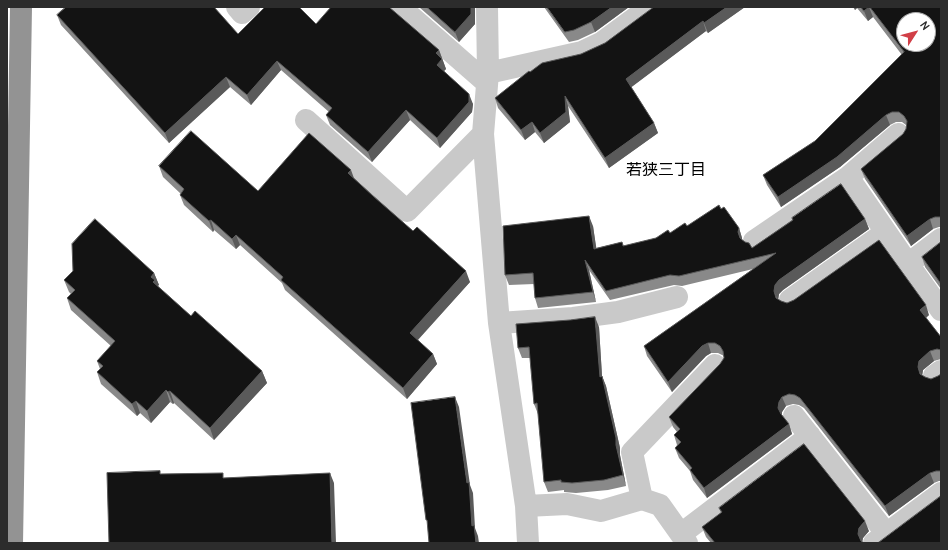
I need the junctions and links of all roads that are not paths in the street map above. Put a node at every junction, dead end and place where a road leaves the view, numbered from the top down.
1 (21, 7) edge
2 (237, 7) edge
3 (249, 7) edge
4 (400, 7) edge
5 (487, 7) edge
6 (650, 7) edge
7 (488, 78) junction
8 (306, 120) dead end
9 (483, 134) junction
10 (898, 134) dead end
11 (848, 176) junction
12 (886, 232) junction
13 (941, 239) edge
14 (754, 241) dead end
15 (908, 264) junction
16 (677, 297) dead end
17 (790, 300) edge
18 (941, 310) edge
19 (499, 323) junction
20 (715, 365) dead end
21 (794, 416) dead end
22 (810, 436) junction
23 (941, 493) edge
24 (642, 499) junction
25 (526, 506) junction
26 (880, 538) edge
27 (684, 539) edge
28 (12, 543) edge
29 (528, 543) edge

1 - 28 highway
2 - 3 street
4 - 7 street
5 - 7 street
6 - 7 street
7 - 9 street
8 - 9 street
9 - 19 street
10 - 11 street
11 - 12 street
11 - 14 street
12 - 15 street
12 - 17 street
13 - 15 street
15 - 18 street
16 - 19 street
19 - 25 street
20 - 24 street
21 - 22 street
22 - 26 street
22 - 27 street
23 - 26 street
24 - 25 street
24 - 27 street
25 - 29 street

